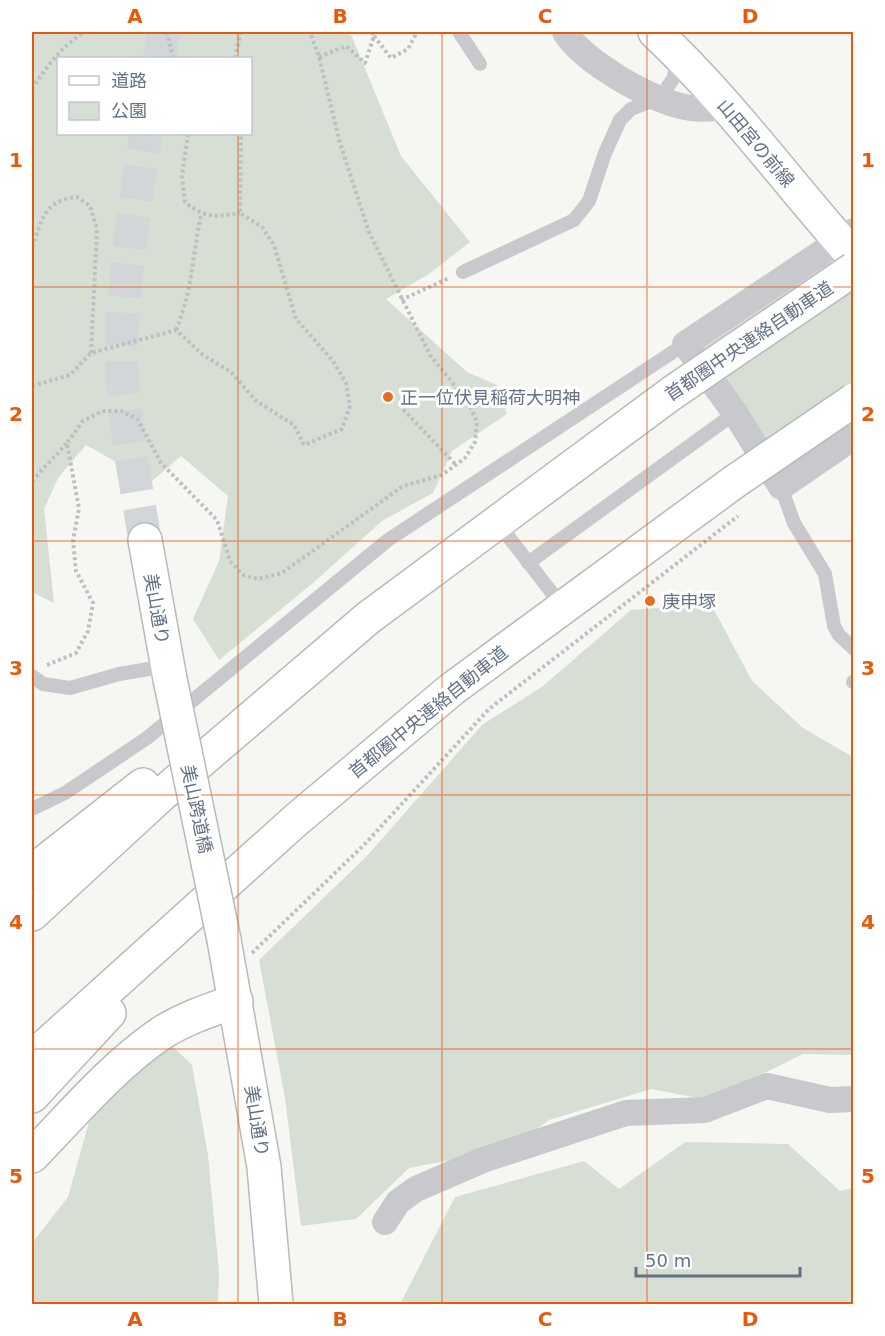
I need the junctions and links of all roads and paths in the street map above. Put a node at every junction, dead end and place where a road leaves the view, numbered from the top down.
1 (84, 32) edge
2 (167, 32) edge
3 (241, 32) edge
4 (310, 32) edge
5 (417, 32) edge
6 (459, 32) edge
7 (565, 32) edge
8 (655, 32) edge
9 (373, 34) edge
10 (680, 55) junction
11 (173, 57) edge
12 (236, 57) edge
13 (320, 57) junction
14 (480, 64) dead end
15 (32, 89) edge
16 (660, 98) junction
17 (727, 107) junction
18 (188, 135) edge
19 (241, 135) edge
20 (240, 213) junction
21 (201, 215) junction
22 (848, 243) edge
23 (32, 247) edge
24 (854, 270) edge
25 (463, 272) joint
26 (401, 300) junction
27 (176, 330) junction
28 (686, 344) junction
29 (92, 353) junction
30 (32, 386) edge
31 (854, 400) edge
32 (399, 405) dead end
33 (735, 413) junction
34 (854, 437) edge
35 (67, 443) dead end
36 (465, 458) junction
37 (456, 465) junction
38 (472, 466) dead end
39 (32, 481) edge
40 (781, 487) junction
41 (742, 513) dead end
42 (497, 522) junction
43 (145, 540) tunnel mouth
44 (528, 563) junction
45 (258, 579) dead end
46 (563, 606) junction
47 (368, 618) junction
48 (854, 649) edge
49 (168, 672) junction
50 (32, 676) edge
51 (32, 809) edge
52 (296, 820) junction
53 (32, 872) edge
54 (32, 914) edge
55 (230, 970) junction
56 (32, 1058) edge
57 (32, 1096) edge
58 (854, 1099) edge
59 (32, 1156) edge
60 (385, 1222) dead end
61 (276, 1305) edge

1 - 15 path
2 - 11 path
3 - 12 path
4 - 13 path
5 - 9 path
6 - 14 lane
7 - 16 street
8 - 10 main road, 山田宮の前線
9 - 13 path
10 - 16 lane
10 - 17 main road, 山田宮の前線
13 - 26 path
16 - 17 street
16 - 25 lane
17 - 22 main road, 山田宮の前線
18 - 21 path
19 - 20 path
20 - 21 path
20 - 27 path
21 - 27 path
22 - 28 street
23 - 29 path
24 - 42 main road, 首都圏中央連絡自動車道, bridge
25 - 26 path
26 - 36 path
27 - 29 path
28 - 33 street
28 - 51 lane
29 - 30 path
31 - 46 main road, 首都圏中央連絡自動車道, bridge
32 - 37 path
33 - 40 street
33 - 44 lane
34 - 40 street
35 - 39 path
36 - 37 path
36 - 38 path
37 - 45 path
40 - 48 lane
41 - 55 path
42 - 44 lane
42 - 47 main road, 首都圏中央連絡自動車道
43 - 49 main road, 美山通り
44 - 46 lane
46 - 52 main road, 首都圏中央連絡自動車道
47 - 53 main road
47 - 54 main road, 首都圏中央連絡自動車道
49 - 50 lane
49 - 55 main road, 美山跨道橋, bridge
52 - 56 main road, 首都圏中央連絡自動車道
52 - 57 main road
55 - 59 main road
55 - 61 main road, 美山通り
58 - 60 street

